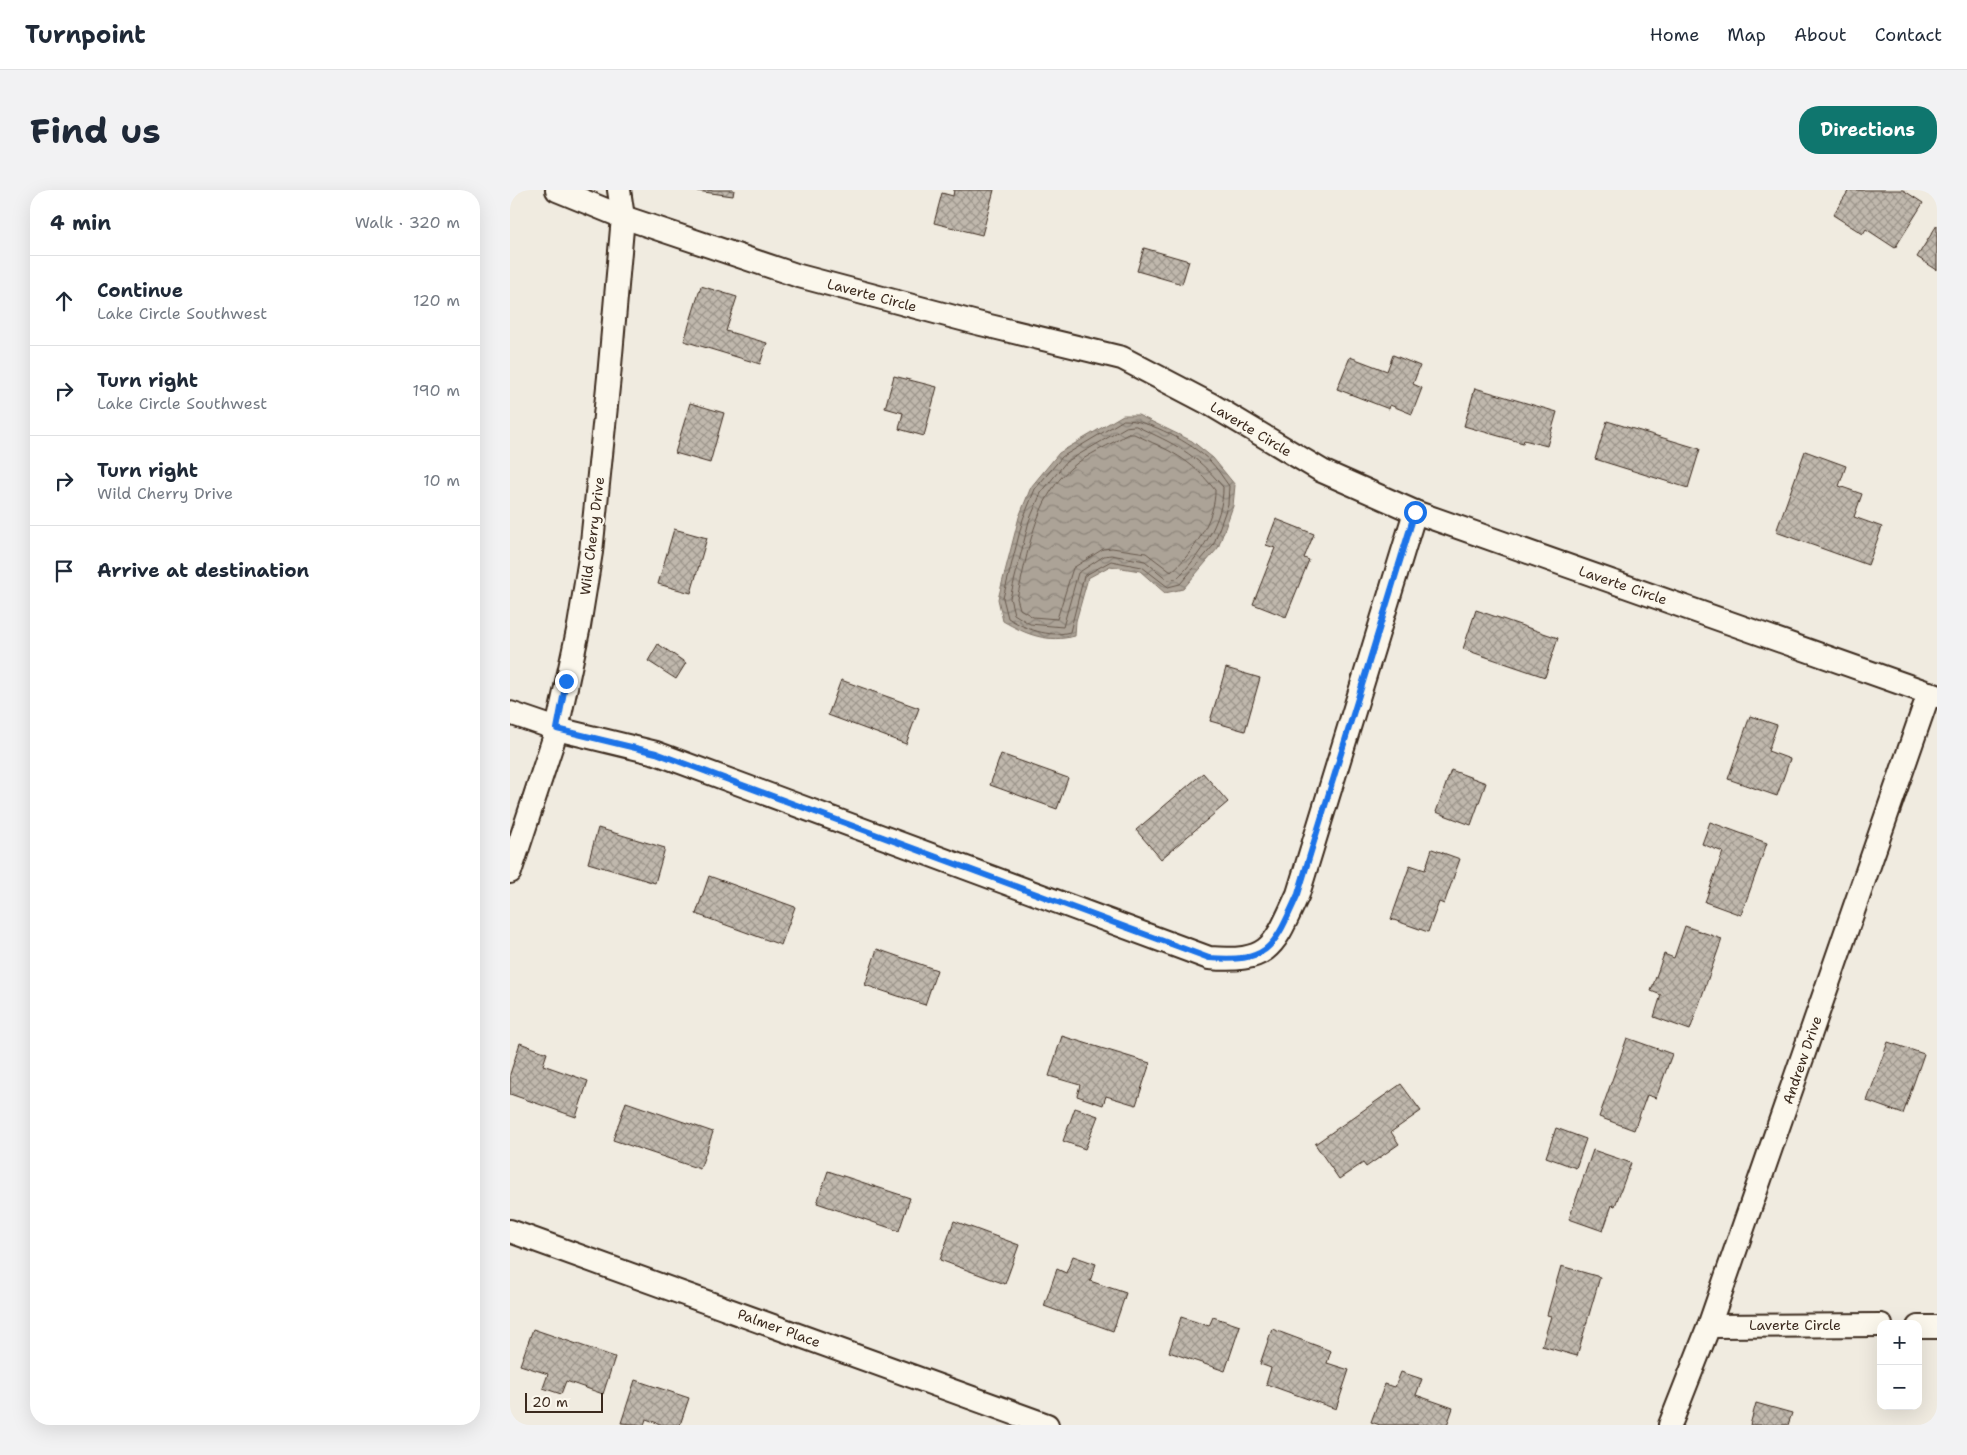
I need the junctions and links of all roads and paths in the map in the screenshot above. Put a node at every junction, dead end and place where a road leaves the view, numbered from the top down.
1 (557, 190) edge
2 (619, 190) edge
3 (623, 217) junction
4 (1415, 512) junction
5 (1933, 694) edge
6 (510, 713) edge
7 (557, 729) junction
8 (510, 872) edge
9 (510, 1231) edge
10 (1877, 1325) edge
11 (1709, 1326) junction
12 (1922, 1327) edge
13 (1937, 1327) edge
14 (1047, 1425) edge
15 (1670, 1425) edge

1 - 3 street, Laverte Circle
2 - 3 street, Wild Cherry Drive
3 - 4 street, Laverte Circle
3 - 7 street, Wild Cherry Drive
4 - 5 street, Laverte Circle
4 - 7 street
5 - 11 street, Andrew Drive
6 - 7 street
7 - 8 street, Wild Cherry Drive
9 - 14 street, Palmer Place
10 - 11 street, Laverte Circle
11 - 15 street, Andrew Drive
12 - 13 street

